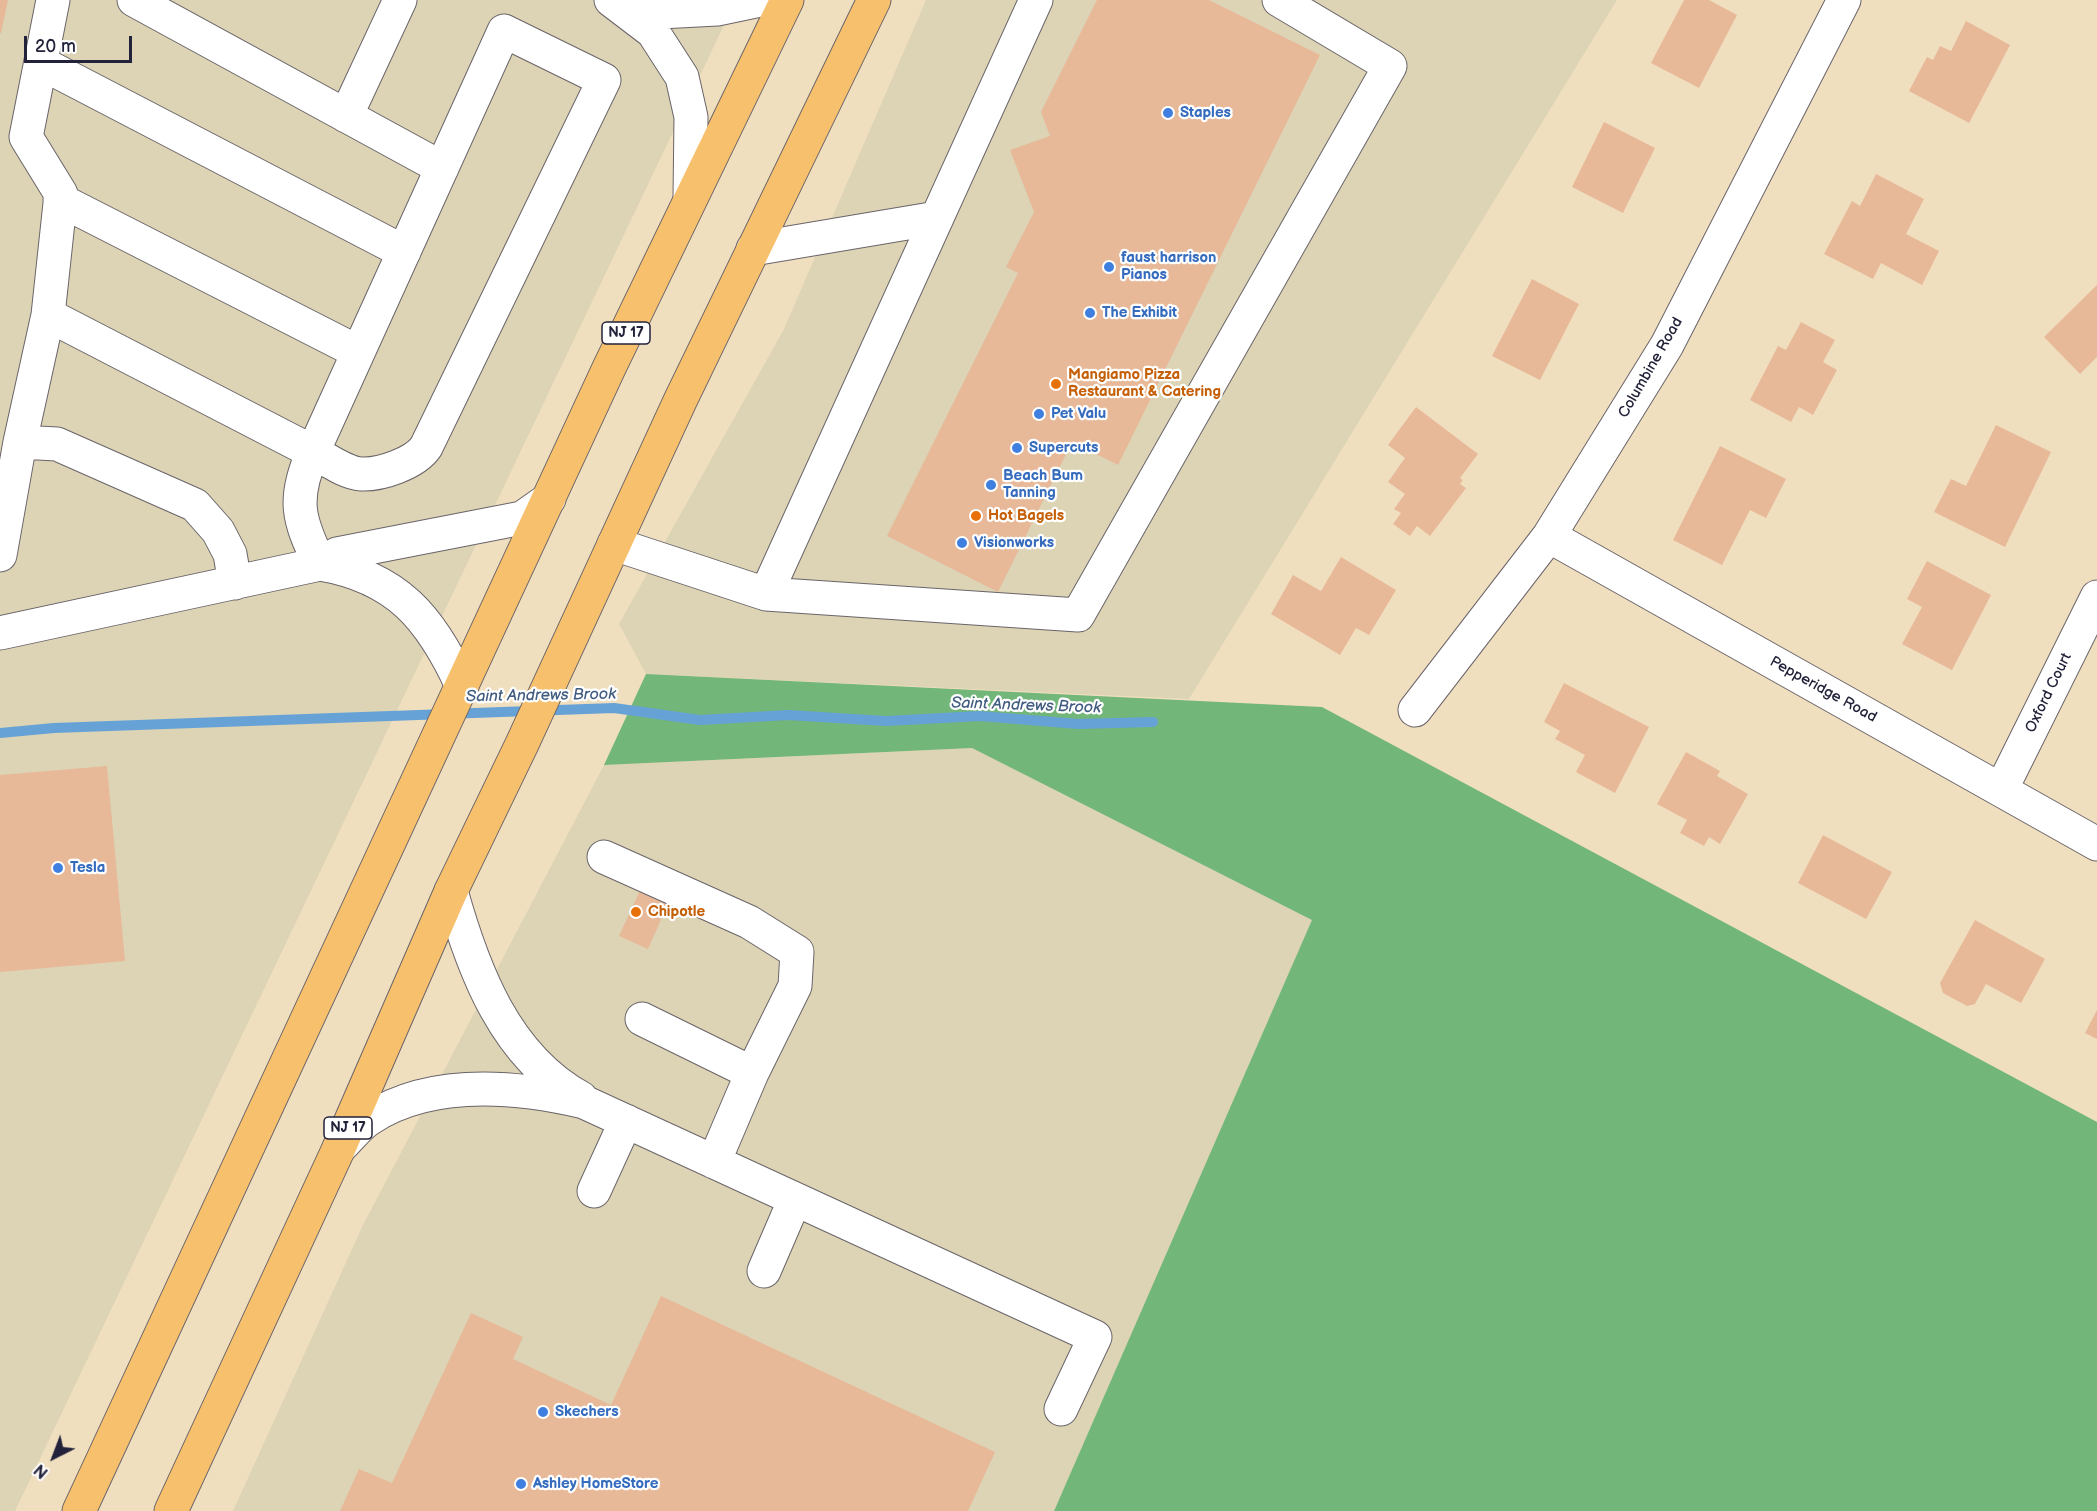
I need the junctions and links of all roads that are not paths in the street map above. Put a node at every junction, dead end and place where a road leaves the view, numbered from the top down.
1 (53, 0) edge
2 (134, 0) edge
3 (611, 0) edge
4 (617, 0) edge
5 (760, 0) edge
6 (787, 0) edge
7 (874, 0) edge
8 (1036, 0) edge
9 (1280, 0) edge
10 (1844, 0) edge
11 (389, 4) edge
12 (41, 63) junction
13 (346, 116) junction
14 (442, 168) junction
15 (690, 197) junction
16 (60, 200) junction
17 (937, 218) junction
18 (753, 249) junction
19 (404, 252) junction
20 (48, 315) junction
21 (358, 352) junction
22 (20, 442) junction
23 (309, 461) junction
24 (549, 499) junction
25 (1549, 536) junction
26 (614, 544) junction
27 (0, 555) edge
28 (320, 564) junction
29 (235, 583) junction
30 (766, 594) junction
31 (2097, 597) edge
32 (0, 633) edge
33 (466, 678) junction
34 (1415, 710) dead end
35 (2001, 790) junction
36 (2097, 844) edge
37 (604, 856) dead end
38 (452, 891) junction
39 (642, 1019) dead end
40 (752, 1073) junction
41 (614, 1116) junction
42 (339, 1148) junction
43 (714, 1162) junction
44 (594, 1191) dead end
45 (795, 1199) junction
46 (764, 1271) dead end
47 (1061, 1410) dead end
48 (79, 1511) edge
49 (171, 1511) edge

1 - 12 street
2 - 13 street
3 - 15 street
4 - 5 street
6 - 15 highway, NJ 17
7 - 18 highway, NJ 17
8 - 17 street
9 - 30 street
10 - 25 street, Columbine Road
11 - 13 street
12 - 16 street
12 - 19 street
13 - 14 street
14 - 19 street
14 - 23 street
15 - 24 highway, NJ 17
16 - 20 street
16 - 21 street
17 - 18 street
17 - 30 street
18 - 26 highway, NJ 17
19 - 21 street
20 - 22 street
20 - 23 street
21 - 23 street
22 - 27 street
22 - 29 street
23 - 28 street
24 - 28 street
24 - 33 highway, NJ 17
25 - 34 street, Columbine Road
25 - 35 street, Pepperidge Road
26 - 30 street
26 - 38 highway, NJ 17
28 - 29 street
28 - 33 street
29 - 32 street
31 - 35 street, Oxford Court
33 - 48 highway, NJ 17
35 - 36 street, Pepperidge Road
37 - 40 street
38 - 41 street
38 - 42 highway, NJ 17
39 - 40 street
40 - 43 street
41 - 42 street
41 - 43 street
41 - 44 street
42 - 49 highway, NJ 17
43 - 45 street
45 - 46 street
45 - 47 street

